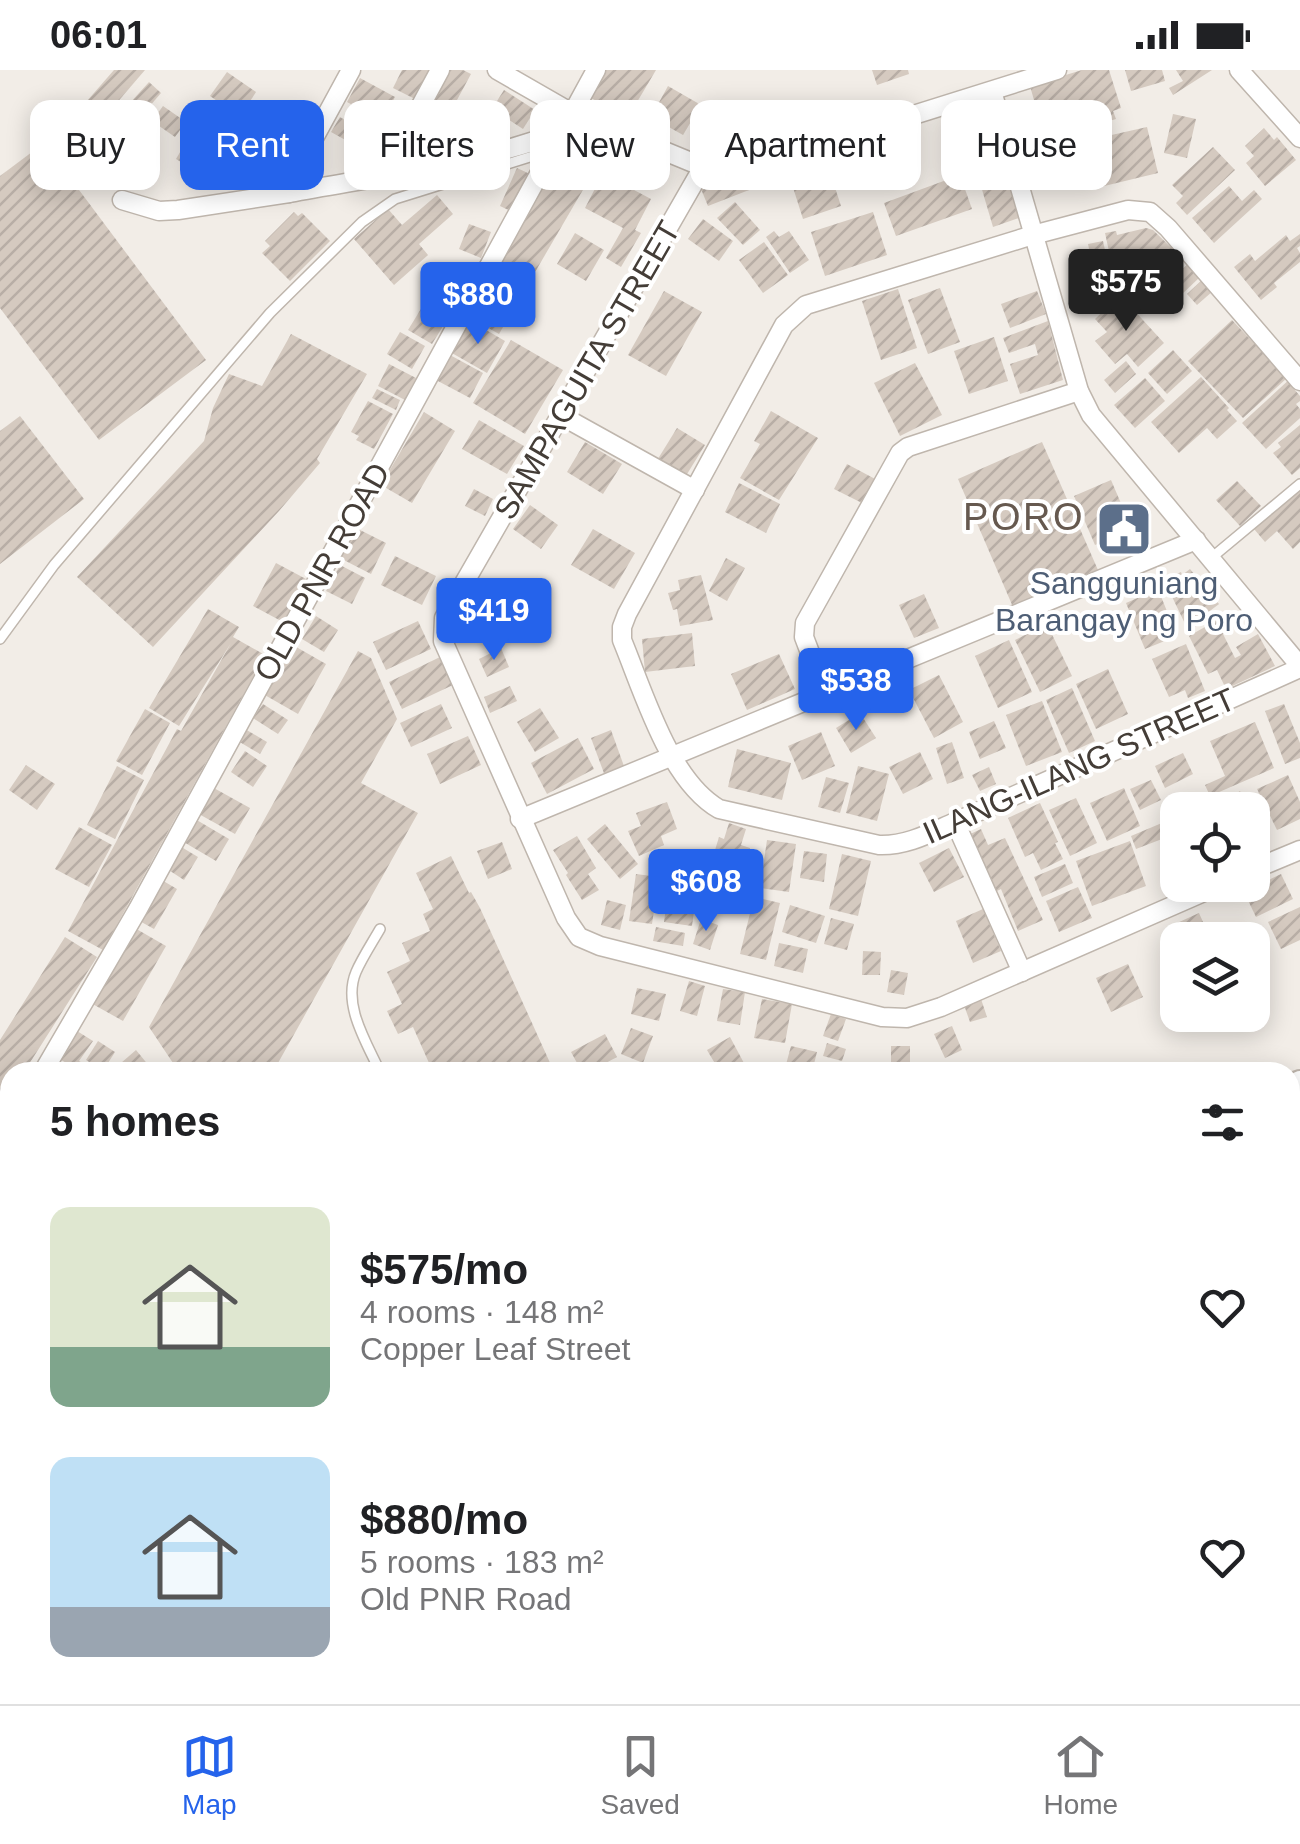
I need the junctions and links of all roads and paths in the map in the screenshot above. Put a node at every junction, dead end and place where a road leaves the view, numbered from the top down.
1 (351, 70) edge
2 (440, 70) edge
3 (497, 70) edge
4 (596, 70) edge
5 (1058, 70) edge
6 (1239, 70) edge
7 (992, 91) junction
8 (424, 100) edge
9 (549, 100) edge
10 (579, 100) edge
11 (921, 113) edge
12 (1300, 138) edge
13 (530, 150) edge
14 (344, 183) edge
15 (530, 189) edge
16 (690, 190) edge
17 (289, 192) junction
18 (122, 200) dead end
19 (1033, 235) junction
20 (1300, 381) edge
21 (1080, 391) junction
22 (560, 415) junction
23 (1300, 484) edge
24 (695, 490) junction
25 (1196, 540) junction
26 (1210, 558) junction
27 (0, 639) edge
28 (1300, 667) edge
29 (824, 692) junction
30 (672, 758) junction
31 (520, 819) junction
32 (955, 822) junction
33 (1300, 850) edge
34 (1270, 862) edge
35 (1181, 902) edge
36 (380, 930) dead end
37 (1022, 972) junction
38 (49, 1062) edge
39 (376, 1062) edge

1 - 17 street
2 - 8 street
3 - 9 street
4 - 10 street, OLD PNR ROAD
5 - 7 street
6 - 12 street
7 - 11 street
7 - 19 street
13 - 27 lane
14 - 17 street
15 - 38 street, OLD PNR ROAD
16 - 22 street, SAMPAGUITA STREET
17 - 18 street
19 - 20 street, ILANG-ILANG STREET
19 - 21 street
19 - 24 street, ILANG-ILANG STREET
21 - 25 street
21 - 29 street
22 - 24 street
22 - 31 street, SAMPAGUITA STREET
23 - 26 lane
24 - 30 street, ILANG-ILANG STREET
25 - 26 street
25 - 29 street
26 - 28 street
28 - 32 street, ILANG-ILANG STREET
29 - 30 street
30 - 31 street
30 - 32 street, ILANG-ILANG STREET
31 - 37 street, SAMPAGUITA STREET
32 - 37 street
33 - 34 street
35 - 37 street, SAMPAGUITA STREET
36 - 39 lane

